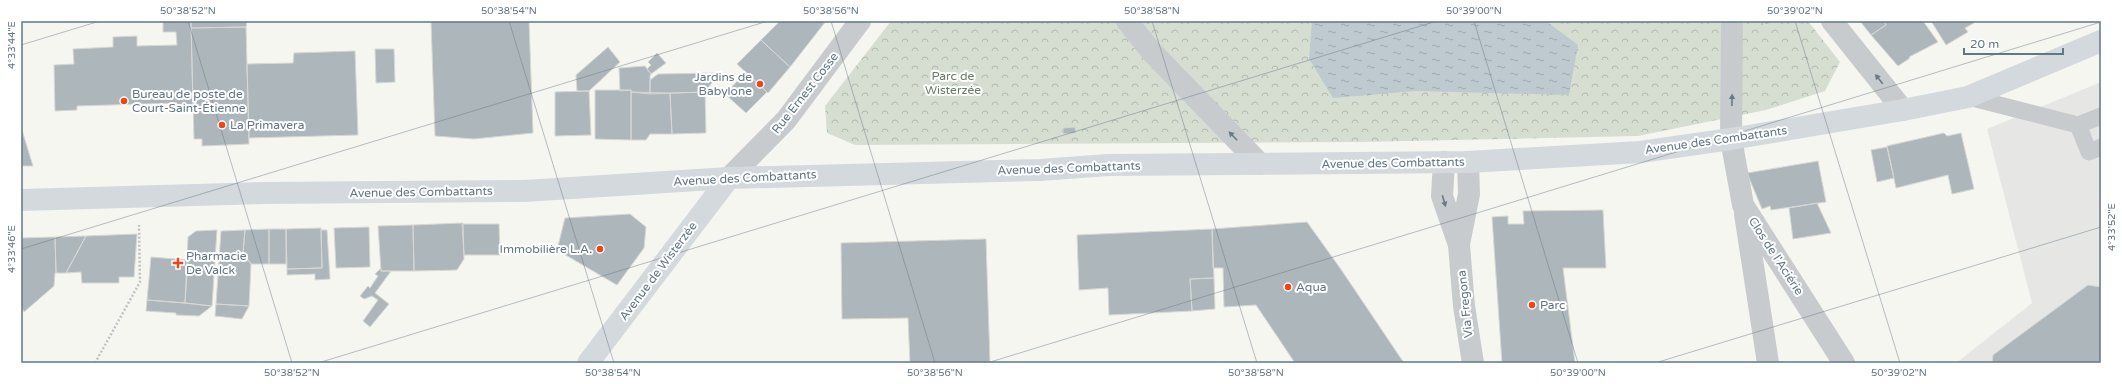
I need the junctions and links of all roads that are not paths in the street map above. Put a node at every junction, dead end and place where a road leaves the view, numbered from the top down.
1 (860, 21) edge
2 (1127, 21) edge
3 (1732, 21) edge
4 (1832, 21) edge
5 (2101, 41) edge
6 (1968, 97) junction
7 (1904, 110) junction
8 (2101, 116) edge
9 (2078, 125) junction
10 (1731, 140) junction
11 (2101, 147) edge
12 (1444, 162) junction
13 (1468, 162) junction
14 (1260, 164) junction
15 (729, 178) junction
16 (21, 200) edge
17 (1743, 205) junction
18 (1459, 245) junction
19 (588, 363) edge
20 (1472, 363) edge
21 (1768, 363) edge
22 (1844, 363) edge

1 - 15 street, Rue Ernest Cosse
14 -> 2 street
10 -> 3 street, Clos de l'Aciérie
7 -> 4 street
5 - 6 main road, Avenue des Combattants
6 - 7 main road, Avenue des Combattants
6 - 9 lane
7 - 10 main road, Avenue des Combattants
8 - 9 lane
9 - 11 lane
10 - 13 main road, Avenue des Combattants
10 - 17 street, Clos de l'Aciérie
12 - 13 main road, Avenue des Combattants
12 - 14 main road, Avenue des Combattants
12 -> 18 street, Via Fregona
13 - 18 street, Via Fregona
14 - 15 main road, Avenue des Combattants
15 - 16 main road, Avenue des Combattants
15 - 19 main road, Avenue de Wisterzée
17 - 21 street
17 - 22 street, Clos de l'Aciérie
18 - 20 street, Via Fregona

